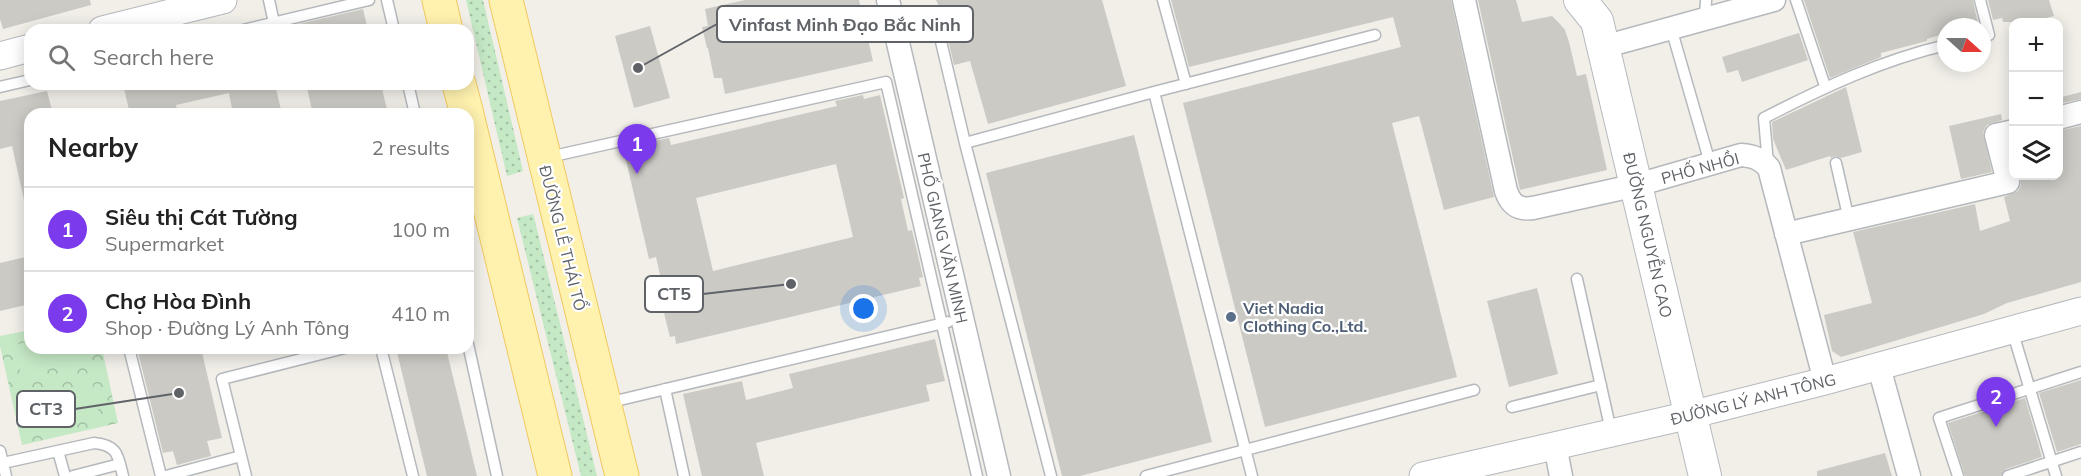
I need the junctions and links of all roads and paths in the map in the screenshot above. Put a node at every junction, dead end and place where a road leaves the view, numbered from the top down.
1 (223, 0) edge
2 (269, 0) edge
3 (369, 0) edge
4 (387, 0) edge
5 (440, 0) edge
6 (506, 0) edge
7 (888, 0) edge
8 (1163, 0) edge
9 (1464, 0) edge
10 (1580, 0) edge
11 (1774, 0) edge
12 (1796, 0) edge
13 (1980, 0) edge
14 (188, 4) edge
15 (1706, 9) edge
16 (934, 12) dead end
17 (1985, 18) edge
18 (274, 23) junction
19 (122, 24) edge
20 (270, 24) edge
21 (393, 24) edge
22 (445, 24) edge
23 (1671, 28) junction
24 (1375, 35) dead end
25 (1603, 47) junction
26 (1937, 47) edge
27 (24, 50) edge
28 (0, 56) edge
29 (24, 81) edge
30 (1186, 84) junction
31 (1825, 86) junction
32 (0, 87) edge
33 (409, 90) edge
34 (461, 90) edge
35 (1154, 92) junction
36 (414, 108) edge
37 (465, 108) edge
38 (2081, 112) edge
39 (2063, 117) edge
40 (2009, 132) edge
41 (965, 143) junction
42 (474, 152) edge
43 (543, 158) junction
44 (1710, 163) junction
45 (1836, 163) dead end
46 (1769, 168) junction
47 (1637, 185) junction
48 (1850, 220) junction
49 (1786, 234) junction
50 (1577, 279) dead end
51 (2081, 311) edge
52 (952, 321) junction
53 (2012, 330) junction
54 (130, 354) edge
55 (321, 354) edge
56 (382, 354) edge
57 (470, 354) edge
58 (1879, 367) junction
59 (2081, 372) edge
60 (1825, 381) junction
61 (1601, 385) junction
62 (665, 389) junction
63 (2029, 389) junction
64 (1474, 390) dead end
65 (604, 404) junction
66 (1512, 407) dead end
67 (1690, 415) junction
68 (1612, 432) junction
69 (1555, 446) junction
70 (1246, 450) junction
71 (0, 451) edge
72 (58, 451) junction
73 (2081, 452) edge
74 (241, 456) junction
75 (2052, 462) junction
76 (3, 463) junction
77 (120, 464) junction
78 (6, 476) edge
79 (65, 476) edge
80 (73, 476) edge
81 (123, 476) edge
82 (161, 476) edge
83 (166, 476) edge
84 (246, 476) edge
85 (413, 476) edge
86 (497, 476) edge
87 (555, 476) edge
88 (622, 476) edge
89 (684, 476) edge
90 (977, 476) edge
91 (999, 476) edge
92 (1051, 476) edge
93 (1146, 476) edge
94 (1252, 476) edge
95 (1423, 476) edge
96 (1561, 476) edge
97 (1705, 476) edge
98 (1909, 476) edge
99 (1958, 476) edge
100 (2008, 476) edge
101 (2056, 476) edge

1 - 14 street
2 - 18 lane
3 - 18 lane
4 - 21 lane
5 - 22 main road
6 - 43 main road, ĐƯỜNG LÊ THÁI TỔ
7 - 52 street, PHỐ GIANG VĂN MINH
8 - 30 lane
9 - 47 street, PHỐ NHỒI
10 - 25 main road, ĐƯỜNG NGUYỄN CAO
11 - 15 street
12 - 31 lane
13 - 17 lane
14 - 19 street
15 - 23 street
16 - 41 lane
18 - 20 lane
23 - 25 street
23 - 44 lane
24 - 30 lane
25 - 47 main road, ĐƯỜNG NGUYỄN CAO
26 - 31 lane
27 - 28 street
29 - 32 lane
30 - 35 lane
31 - 46 lane
33 - 36 lane
34 - 37 main road
35 - 41 lane
35 - 70 lane
38 - 39 street
40 - 48 street
41 - 92 lane
42 - 87 main road
43 - 52 lane
43 - 65 main road, ĐƯỜNG LÊ THÁI TỔ
44 - 46 street, PHỐ NHỒI
44 - 47 street, PHỐ NHỒI
45 - 48 lane
46 - 49 street
47 - 67 main road, ĐƯỜNG NGUYỄN CAO
48 - 49 street
49 - 60 street
50 - 61 lane
51 - 53 street, ĐƯỜNG LÝ ANH TÔNG
52 - 62 lane
52 - 90 lane
52 - 91 street, PHỐ GIANG VĂN MINH
53 - 58 street, ĐƯỜNG LÝ ANH TÔNG
53 - 63 lane
54 - 82 lane
55 - 74 lane
56 - 85 lane
57 - 86 lane
58 - 60 street, ĐƯỜNG LÝ ANH TÔNG
58 - 98 street
59 - 63 lane
60 - 67 street, ĐƯỜNG LÝ ANH TÔNG
61 - 66 lane
61 - 68 lane
62 - 65 lane
62 - 89 lane
63 - 75 lane
63 - 99 lane
64 - 70 lane
65 - 88 main road, ĐƯỜNG LÊ THÁI TỔ
67 - 68 street, ĐƯỜNG LÝ ANH TÔNG
67 - 97 main road, ĐƯỜNG NGUYỄN CAO
68 - 69 street, ĐƯỜNG LÝ ANH TÔNG
69 - 95 street, ĐƯỜNG LÝ ANH TÔNG
69 - 96 street
70 - 93 lane
70 - 94 lane
71 - 76 lane
72 - 76 lane
72 - 77 lane
72 - 79 lane
73 - 75 lane
74 - 83 lane
74 - 84 lane
75 - 100 lane
75 - 101 lane
76 - 78 lane
77 - 80 lane
77 - 81 lane

